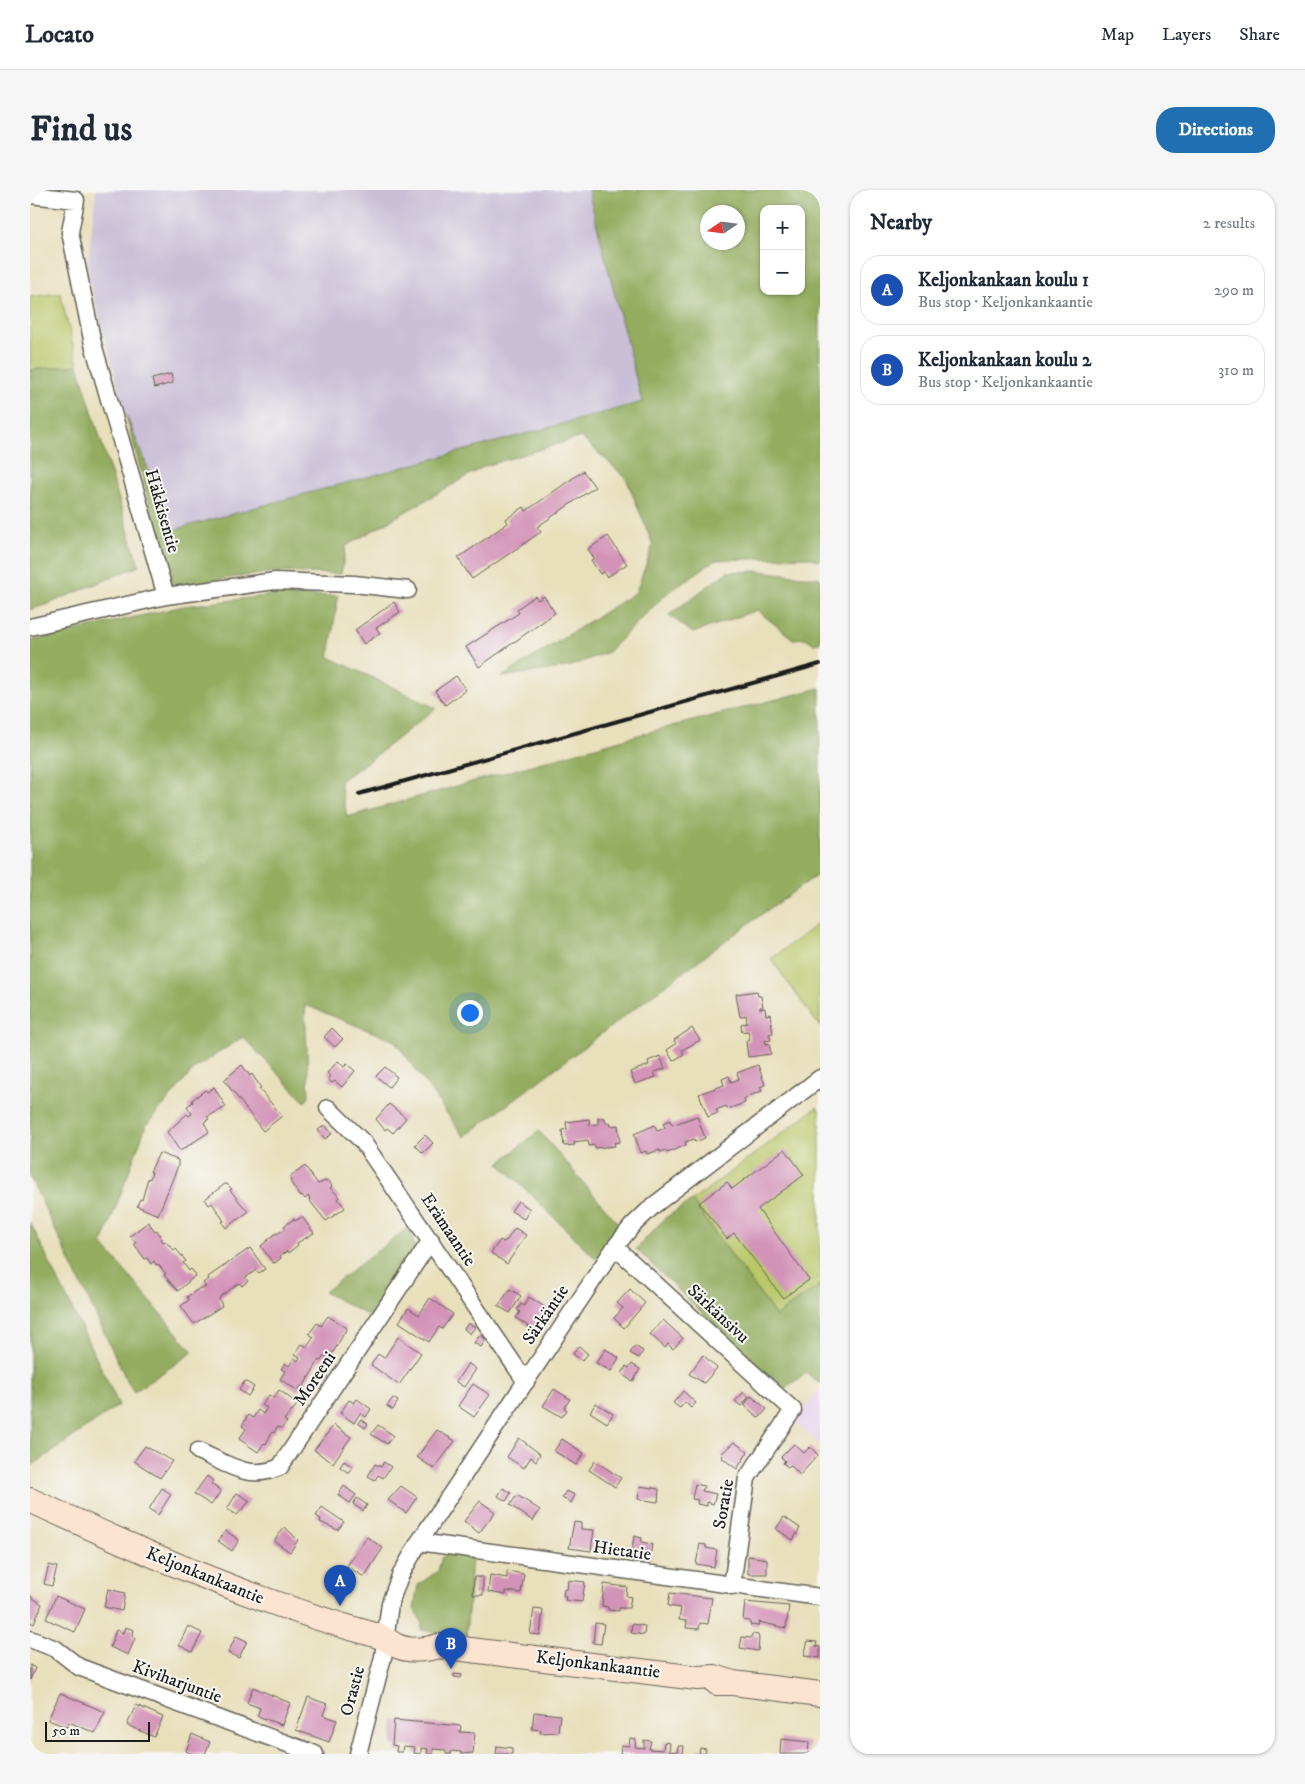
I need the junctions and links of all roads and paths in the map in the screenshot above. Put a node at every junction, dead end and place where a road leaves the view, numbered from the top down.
1 (30, 195) edge
2 (408, 590) dead end
3 (166, 596) junction
4 (30, 627) edge
5 (820, 1078) edge
6 (328, 1108) dead end
7 (431, 1240) junction
8 (615, 1248) junction
9 (526, 1382) junction
10 (793, 1410) joint
11 (198, 1450) dead end
12 (30, 1500) edge
13 (419, 1542) junction
14 (732, 1586) junction
15 (820, 1597) edge
16 (385, 1637) junction
17 (30, 1639) edge
18 (820, 1694) edge
19 (315, 1754) edge
20 (358, 1754) edge

1 - 3 street, Häkkisentie
2 - 3 street
3 - 4 street
5 - 8 street, Särkäntie
6 - 7 street, Erämaantie
7 - 9 street, Erämaantie
7 - 11 street, Moreeni
8 - 9 street, Särkäntie
8 - 10 street, Särkänsivu
9 - 13 street, Särkäntie
10 - 14 street, Soratie
12 - 16 main road, Keljonkankaantie
13 - 14 street, Hietatie
13 - 16 street, Särkäntie
14 - 15 street, Hietatie
16 - 18 main road, Keljonkankaantie
16 - 20 street, Orastie
17 - 19 street, Kiviharjuntie

